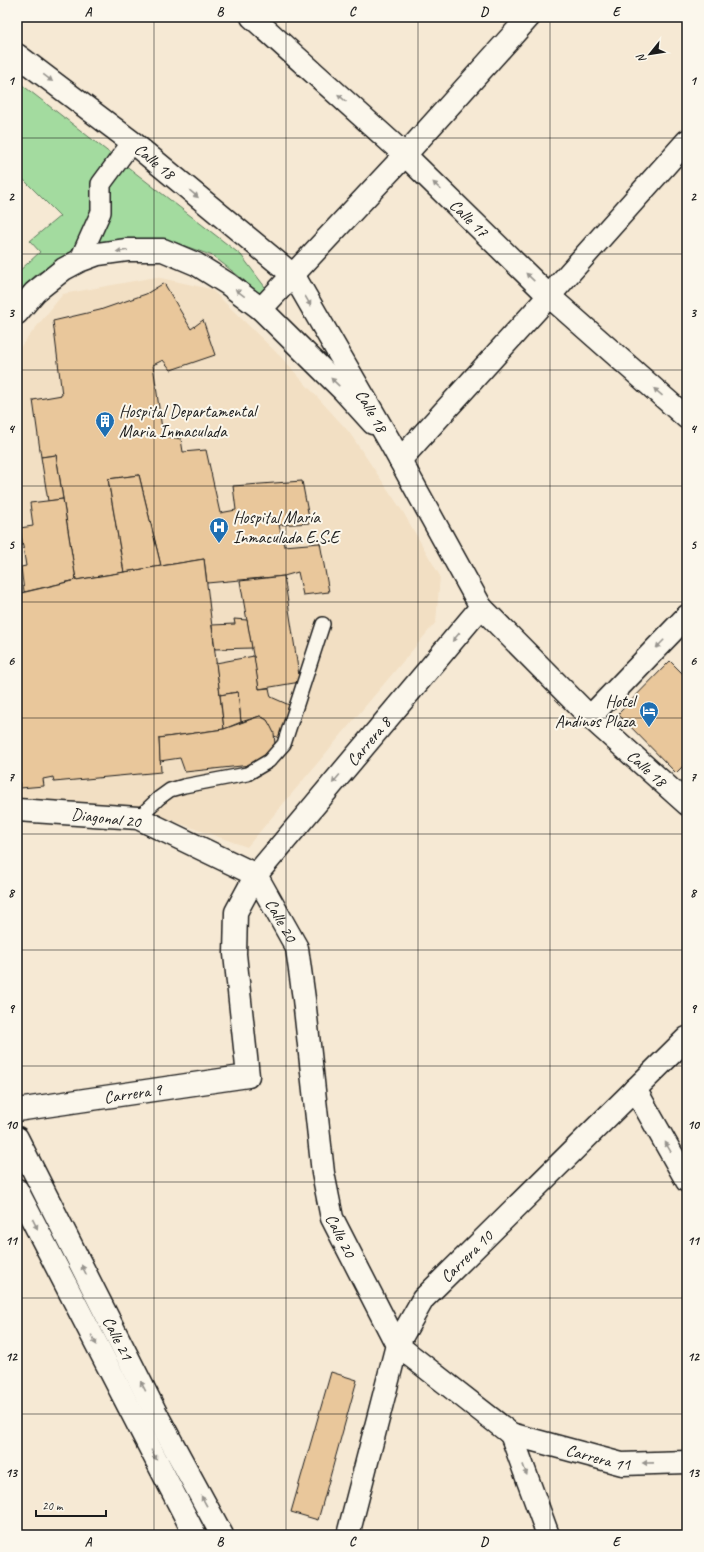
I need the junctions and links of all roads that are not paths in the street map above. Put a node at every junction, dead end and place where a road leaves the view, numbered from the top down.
1 (252, 17) edge
2 (529, 17) edge
3 (17, 55) edge
4 (687, 141) edge
5 (132, 142) junction
6 (405, 155) junction
7 (79, 262) junction
8 (294, 276) junction
9 (549, 296) junction
10 (261, 309) junction
11 (17, 313) edge
12 (687, 418) edge
13 (395, 451) junction
14 (481, 607) junction
15 (687, 616) edge
16 (323, 624) dead end
17 (590, 717) junction
18 (687, 804) edge
19 (17, 810) edge
20 (138, 818) junction
21 (256, 875) junction
22 (687, 1038) edge
23 (248, 1076) joint
24 (635, 1089) junction
25 (17, 1110) edge
26 (17, 1138) edge
27 (687, 1181) edge
28 (17, 1190) edge
29 (397, 1345) junction
30 (511, 1434) junction
31 (687, 1462) edge
32 (195, 1535) edge
33 (222, 1535) edge
34 (348, 1535) edge
35 (548, 1535) edge

6 -> 1 main road, Calle 17
2 - 6 main road
3 -> 5 main road, Calle 18
4 - 9 main road
5 - 7 street
5 -> 8 main road, Calle 18
6 - 8 main road
9 -> 6 main road, Calle 17
10 -> 7 main road
7 - 11 main road
8 - 10 main road
8 -> 13 main road, Calle 18
12 -> 9 main road, Calle 17
9 - 13 main road
13 -> 10 main road
13 - 14 main road, Calle 18
14 - 17 main road, Calle 18
14 -> 21 main road, Carrera 8
15 -> 17 main road
16 - 20 lane
17 - 18 main road, Calle 18
19 - 20 main road, Diagonal 20
20 - 21 main road, Diagonal 20
21 - 23 main road, Carrera 8
21 - 29 main road, Calle 20
22 - 24 main road, Carrera 10
23 - 25 main road, Carrera 9
27 -> 24 main road
24 - 29 main road, Carrera 10
33 -> 26 main road, Calle 21
28 -> 32 main road, Calle 21
29 - 30 main road, Calle 20
29 - 34 main road, Carrera 10
31 -> 30 main road, Carrera 11
30 -> 35 main road

